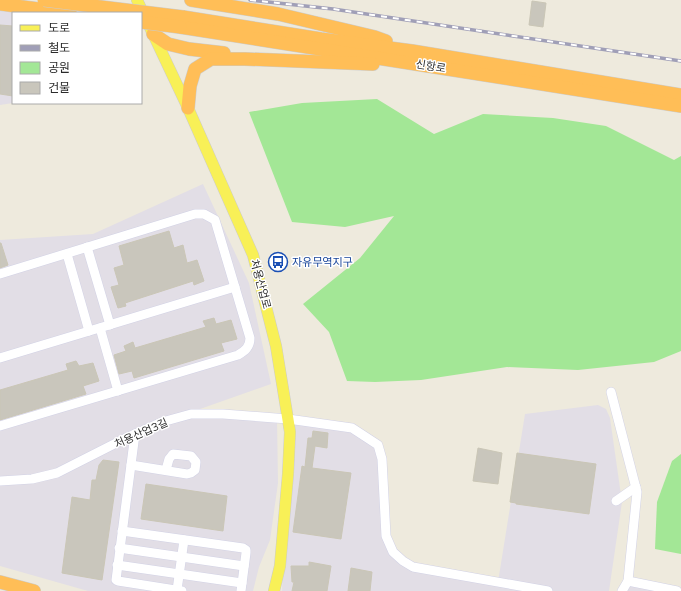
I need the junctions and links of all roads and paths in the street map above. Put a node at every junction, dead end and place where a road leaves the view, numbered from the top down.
1 (44, 0) edge
2 (137, 0) edge
3 (191, 0) edge
4 (0, 4) edge
5 (62, 12) edge
6 (119, 12) edge
7 (142, 16) edge
8 (142, 22) edge
9 (181, 22) junction
10 (153, 34) junction
11 (412, 50) junction
12 (280, 60) junction
13 (426, 65) junction
14 (681, 95) edge
15 (681, 106) edge
16 (188, 108) junction
17 (87, 247) junction
18 (67, 254) junction
19 (0, 274) edge
20 (235, 287) junction
21 (110, 325) junction
22 (100, 328) junction
23 (89, 331) junction
24 (0, 358) edge
25 (118, 391) junction
26 (611, 392) dead end
27 (288, 419) junction
28 (0, 426) edge
29 (135, 434) junction
30 (131, 465) junction
31 (166, 470) dead end
32 (0, 481) edge
33 (636, 488) junction
34 (616, 501) dead end
35 (122, 531) junction
36 (184, 540) junction
37 (120, 548) junction
38 (181, 557) junction
39 (117, 565) junction
40 (244, 566) junction
41 (179, 574) junction
42 (628, 581) junction
43 (0, 582) edge
44 (0, 586) edge
45 (242, 587) edge
46 (18, 591) edge
47 (34, 591) edge
48 (179, 591) edge
49 (274, 591) edge
50 (548, 591) edge
51 (622, 591) edge
52 (677, 591) edge

1 - 6 highway, bridge
2 - 10 main road, 처용산업로
3 - 11 highway
4 - 5 highway
7 - 9 highway, bridge
8 - 9 highway, bridge
9 - 11 highway, 신항로
9 - 13 highway, 신항로
10 - 12 highway
10 - 16 main road, 처용산업로
11 - 14 highway, 신항로
12 - 13 highway
12 - 16 highway
13 - 15 highway, 신항로
16 - 27 main road, 처용산업로
17 - 18 street
17 - 20 street
17 - 21 street
18 - 19 street
18 - 23 street
20 - 21 street
20 - 25 street
21 - 22 street
22 - 23 street
22 - 25 street
23 - 24 street
25 - 28 street
26 - 33 street
27 - 29 street, 처용산업3길
27 - 49 main road, 처용산업로
27 - 50 street, 처용산업3길
29 - 30 street
29 - 32 street, 처용산업3길
30 - 31 street
30 - 35 street
33 - 34 street
33 - 42 street
35 - 36 street
35 - 37 street
36 - 38 street
36 - 40 street
37 - 38 street
37 - 39 street
38 - 40 street
38 - 41 street
39 - 41 street
39 - 48 street
40 - 45 street
41 - 45 street
41 - 48 street
42 - 51 street
42 - 52 street
43 - 47 highway
44 - 46 highway

